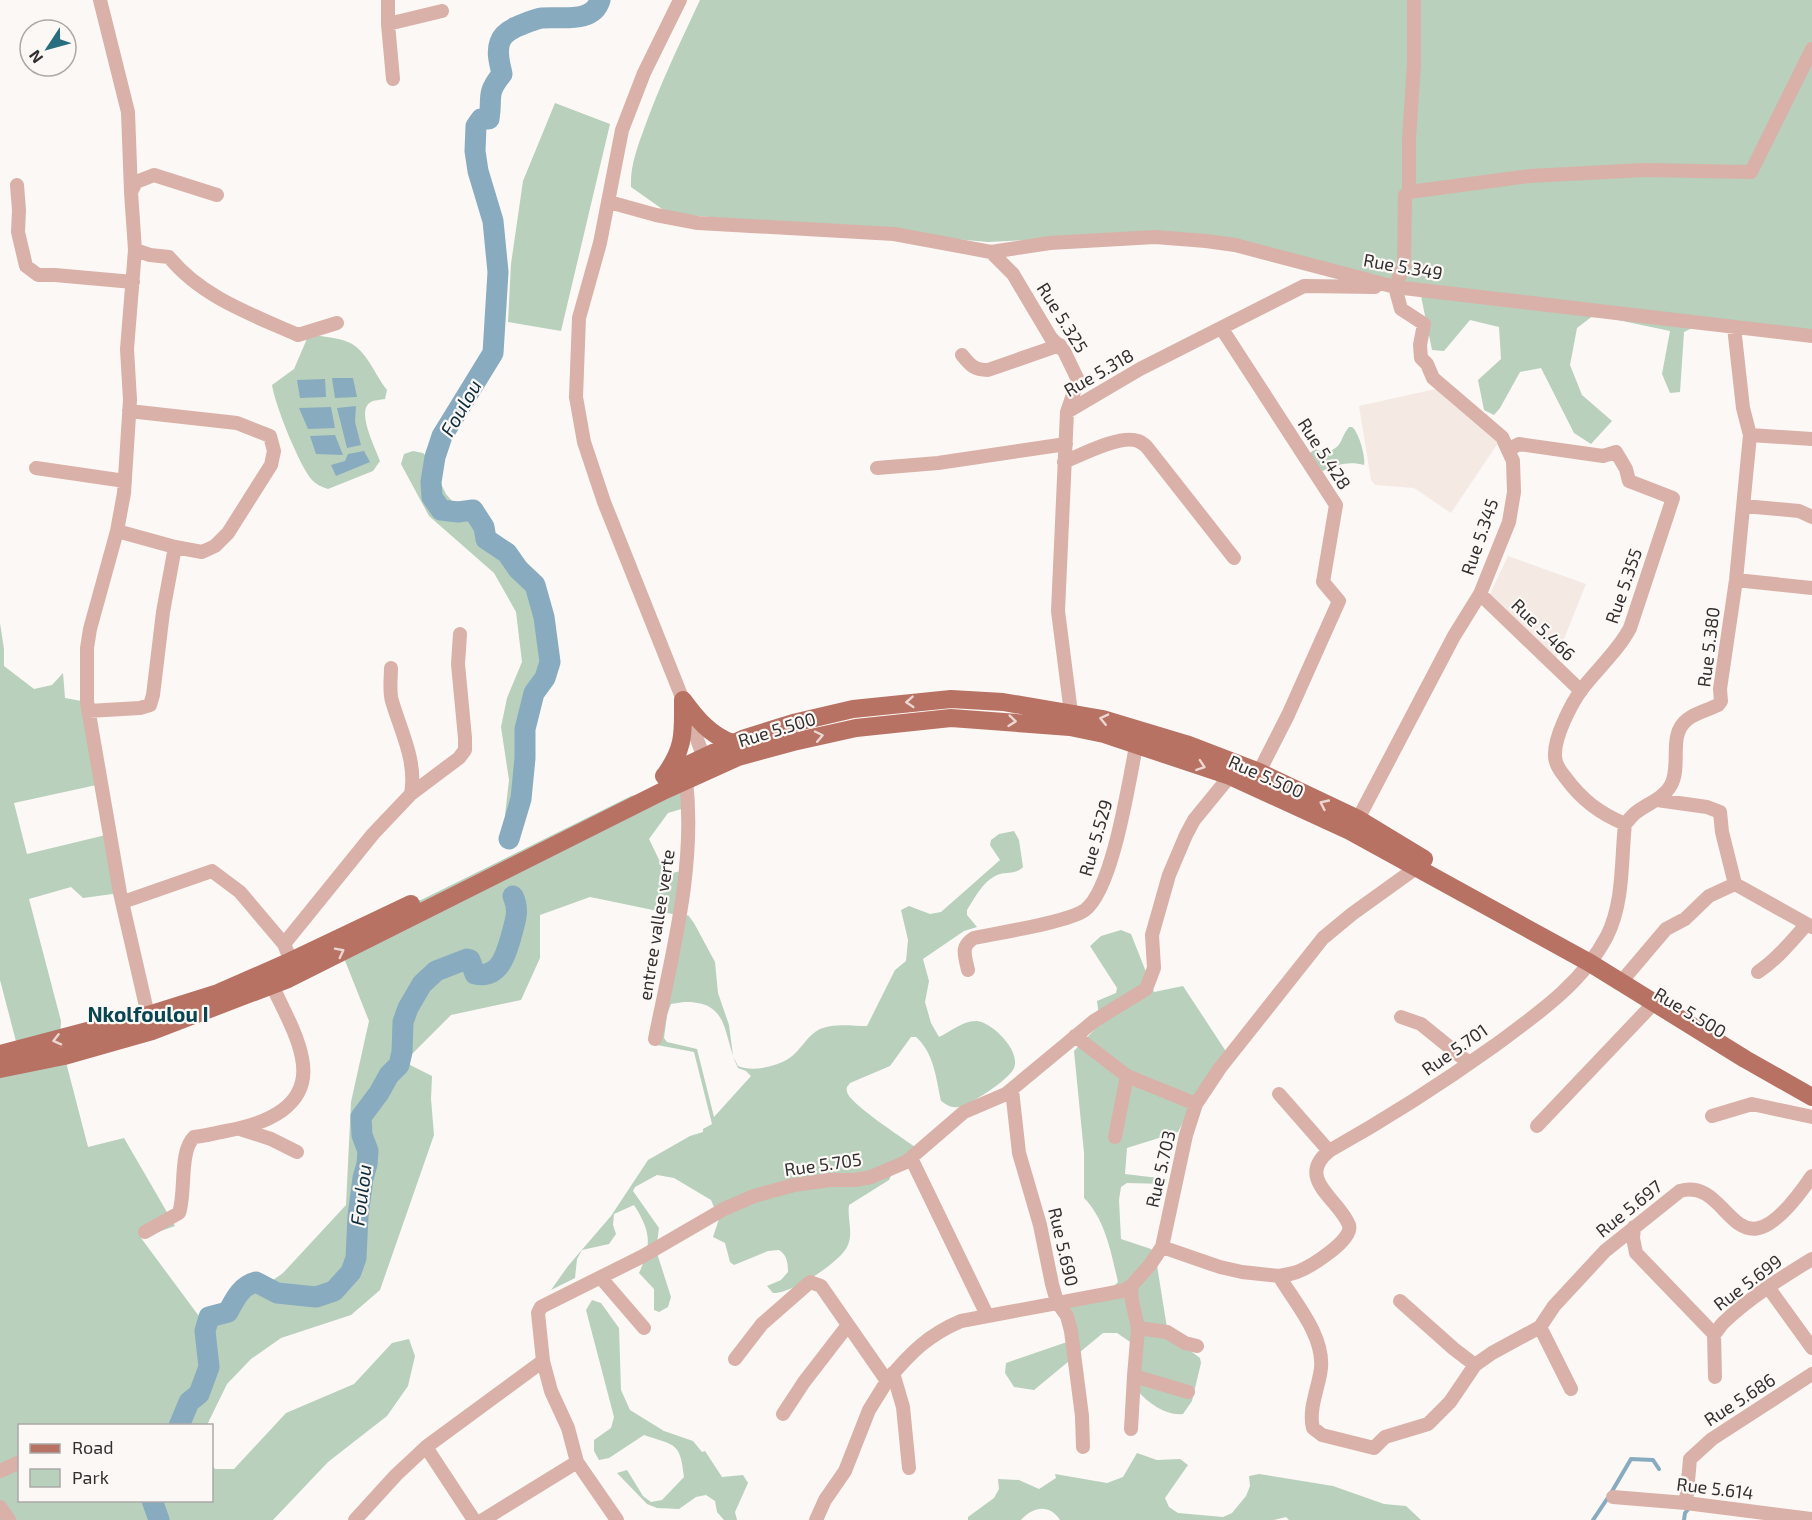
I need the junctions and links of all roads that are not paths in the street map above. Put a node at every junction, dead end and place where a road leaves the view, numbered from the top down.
1 (100, 0) edge
2 (388, 0) edge
3 (680, 0) edge
4 (1414, 0) edge
5 (442, 11) dead end
6 (388, 24) junction
7 (1812, 49) edge
8 (393, 79) dead end
9 (17, 186) dead end
10 (131, 192) junction
11 (1409, 192) junction
12 (217, 195) dead end
13 (609, 202) junction
14 (135, 250) junction
15 (991, 252) junction
16 (133, 282) junction
17 (1395, 287) junction
18 (337, 323) dead end
19 (1734, 327) junction
20 (1222, 329) junction
21 (1812, 336) edge
22 (1060, 345) junction
23 (962, 355) dead end
24 (129, 411) junction
25 (1067, 412) junction
26 (1750, 435) junction
27 (1812, 439) edge
28 (1066, 444) junction
29 (1508, 450) junction
30 (1064, 462) junction
31 (36, 468) dead end
32 (877, 468) dead end
33 (125, 481) junction
34 (1744, 506) junction
35 (1812, 517) edge
36 (117, 531) junction
37 (176, 547) junction
38 (1234, 558) dead end
39 (1736, 580) junction
40 (1812, 588) edge
41 (1480, 594) junction
42 (460, 634) dead end
43 (391, 668) dead end
44 (1581, 691) junction
45 (683, 700) junction
46 (88, 711) junction
47 (1070, 720) junction
48 (1138, 736) junction
49 (732, 743) junction
50 (706, 764) junction
51 (1259, 772) junction
52 (1230, 776) junction
53 (686, 780) junction
54 (664, 783) junction
55 (411, 794) junction
56 (1657, 800) junction
57 (1358, 819) junction
58 (1625, 824) junction
59 (1416, 868) junction
60 (1735, 884) junction
61 (123, 902) junction
62 (1809, 926) edge
63 (287, 953) junction
64 (1592, 960) junction
65 (968, 970) dead end
66 (1758, 972) dead end
67 (1627, 975) junction
68 (272, 985) junction
69 (1654, 1003) junction
70 (148, 1015) junction
71 (1401, 1017) dead end
72 (1075, 1036) junction
73 (655, 1039) dead end
74 (0, 1054) edge
75 (1469, 1063) junction
76 (0, 1069) edge
77 (1127, 1077) junction
78 (1812, 1084) edge
79 (1012, 1089) junction
80 (1279, 1094) dead end
81 (1812, 1097) edge
82 (1196, 1104) junction
83 (1712, 1116) dead end
84 (1812, 1117) edge
85 (1537, 1126) dead end
86 (240, 1129) junction
87 (1115, 1137) dead end
88 (1329, 1151) junction
89 (297, 1152) dead end
90 (911, 1158) junction
91 (1810, 1185) edge
92 (1634, 1227) junction
93 (145, 1232) dead end
94 (1162, 1247) junction
95 (1812, 1259) edge
96 (1279, 1276) junction
97 (601, 1278) junction
98 (1131, 1286) junction
99 (1768, 1287) junction
100 (1400, 1301) dead end
101 (1058, 1302) junction
102 (987, 1315) junction
103 (848, 1324) junction
104 (1540, 1327) junction
105 (644, 1328) dead end
106 (1137, 1328) junction
107 (1714, 1334) junction
108 (1197, 1346) dead end
109 (1812, 1348) edge
110 (735, 1359) dead end
111 (543, 1361) junction
112 (1475, 1365) junction
113 (1812, 1374) edge
114 (1134, 1376) junction
115 (890, 1377) junction
116 (1714, 1377) dead end
117 (1571, 1389) dead end
118 (1188, 1392) dead end
119 (783, 1414) dead end
120 (1131, 1429) dead end
121 (426, 1447) junction
122 (1083, 1447) dead end
123 (577, 1462) junction
124 (18, 1463) edge
125 (909, 1468) dead end
126 (0, 1471) edge
127 (1613, 1497) dead end
128 (1686, 1503) junction
129 (0, 1508) edge
130 (1812, 1519) edge
131 (9, 1520) edge
132 (355, 1520) edge
133 (474, 1520) edge
134 (483, 1520) edge
135 (617, 1520) edge
136 (816, 1520) edge

1 - 10 street
2 - 6 street
3 - 13 street
4 - 11 street
5 - 6 street
6 - 8 street
7 - 11 street
9 - 16 street
10 - 12 street
10 - 14 street
11 - 17 street
13 - 15 street, Rue 5.349
13 - 45 street
14 - 16 street
14 - 18 street
15 - 17 street, Rue 5.349
15 - 22 street, Rue 5.325
16 - 24 street
17 - 19 street, Rue 5.349
17 - 20 street, Rue 5.318
17 - 29 street, Rue 5.345
19 - 21 street, Rue 5.349
19 - 26 street, Rue 5.380
20 - 25 street, Rue 5.318
20 - 51 street, Rue 5.428
22 - 23 street
22 - 25 street, Rue 5.325
24 - 33 street
24 - 37 street
25 - 28 street, Rue 5.318
26 - 27 street
26 - 34 street, Rue 5.380
28 - 30 street, Rue 5.318
28 - 32 street
29 - 41 street, Rue 5.345
29 - 44 street, Rue 5.355
30 - 38 street
30 - 47 street, Rue 5.318
31 - 33 street
33 - 36 street
34 - 35 street
34 - 39 street, Rue 5.380
36 - 37 street
36 - 46 street
37 - 46 street
39 - 40 street
39 - 56 street, Rue 5.380
41 - 44 street, Rue 5.466
41 - 57 street, Rue 5.345
42 - 55 street
43 - 55 street
44 - 58 street, Rue 5.355
45 - 49 main road
45 - 50 street
45 - 54 main road
46 - 61 street
47 - 48 main road, Rue 5.500
47 -> 49 main road, Rue 5.500
50 -> 47 main road, Rue 5.500
48 - 51 main road, Rue 5.500
48 -> 52 main road, Rue 5.500
48 - 65 street, Rue 5.529
49 - 50 main road, Rue 5.500
50 - 53 main road, Rue 5.500
50 - 54 main road, Rue 5.500
57 -> 51 main road, Rue 5.500
52 - 59 main road, Rue 5.500
52 - 72 street, Rue 5.705
53 - 54 main road, Rue 5.500
53 - 73 street, entree vallee verte
54 - 63 main road
68 -> 54 main road
55 - 63 street
56 - 58 street, Rue 5.380
56 - 60 street
57 - 64 main road, Rue 5.500
58 - 64 street
59 - 64 main road, Rue 5.500
59 - 82 street, Rue 5.703
60 - 62 street
60 - 67 street
61 - 63 street
61 - 70 street
62 - 66 street
63 - 70 main road
64 - 67 main road, Rue 5.500
64 - 69 main road, Rue 5.500
64 - 75 street, Rue 5.701
67 - 78 main road, Rue 5.500
68 - 76 main road
68 - 86 street
69 - 81 main road, Rue 5.500
69 - 85 street
70 -> 74 main road
71 - 75 street
72 - 77 street
72 - 79 street, Rue 5.705
75 - 88 street, Rue 5.701
77 - 82 street
77 - 87 street
79 - 90 street, Rue 5.705
79 - 101 street, Rue 5.690
80 - 88 street
82 - 94 street, Rue 5.703
83 - 84 street
86 - 89 street
86 - 93 street
88 - 96 street
90 - 97 street, Rue 5.705
90 - 102 street
91 - 92 street, Rue 5.697
92 - 104 street, Rue 5.697
92 - 107 street
94 - 96 street
94 - 98 street, Rue 5.703
95 - 99 street, Rue 5.699
96 - 112 street, Rue 5.697
97 - 105 street
97 - 111 street, Rue 5.705
98 - 101 street
98 - 106 street
99 - 107 street, Rue 5.699
99 - 109 street
100 - 112 street
101 - 102 street
101 - 122 street, Rue 5.690
102 - 115 street
103 - 110 street
103 - 115 street
103 - 119 street
104 - 112 street, Rue 5.697
104 - 117 street
106 - 108 street
106 - 114 street
107 - 116 street, Rue 5.699
111 - 121 street
111 - 123 street, Rue 5.705
113 - 128 street, Rue 5.686
114 - 118 street
114 - 120 street
115 - 125 street
115 - 136 street
121 - 132 street
121 - 133 street
123 - 134 street
123 - 135 street, Rue 5.705
124 - 126 street
127 - 128 street, Rue 5.614
128 - 130 street, Rue 5.614
129 - 131 street

